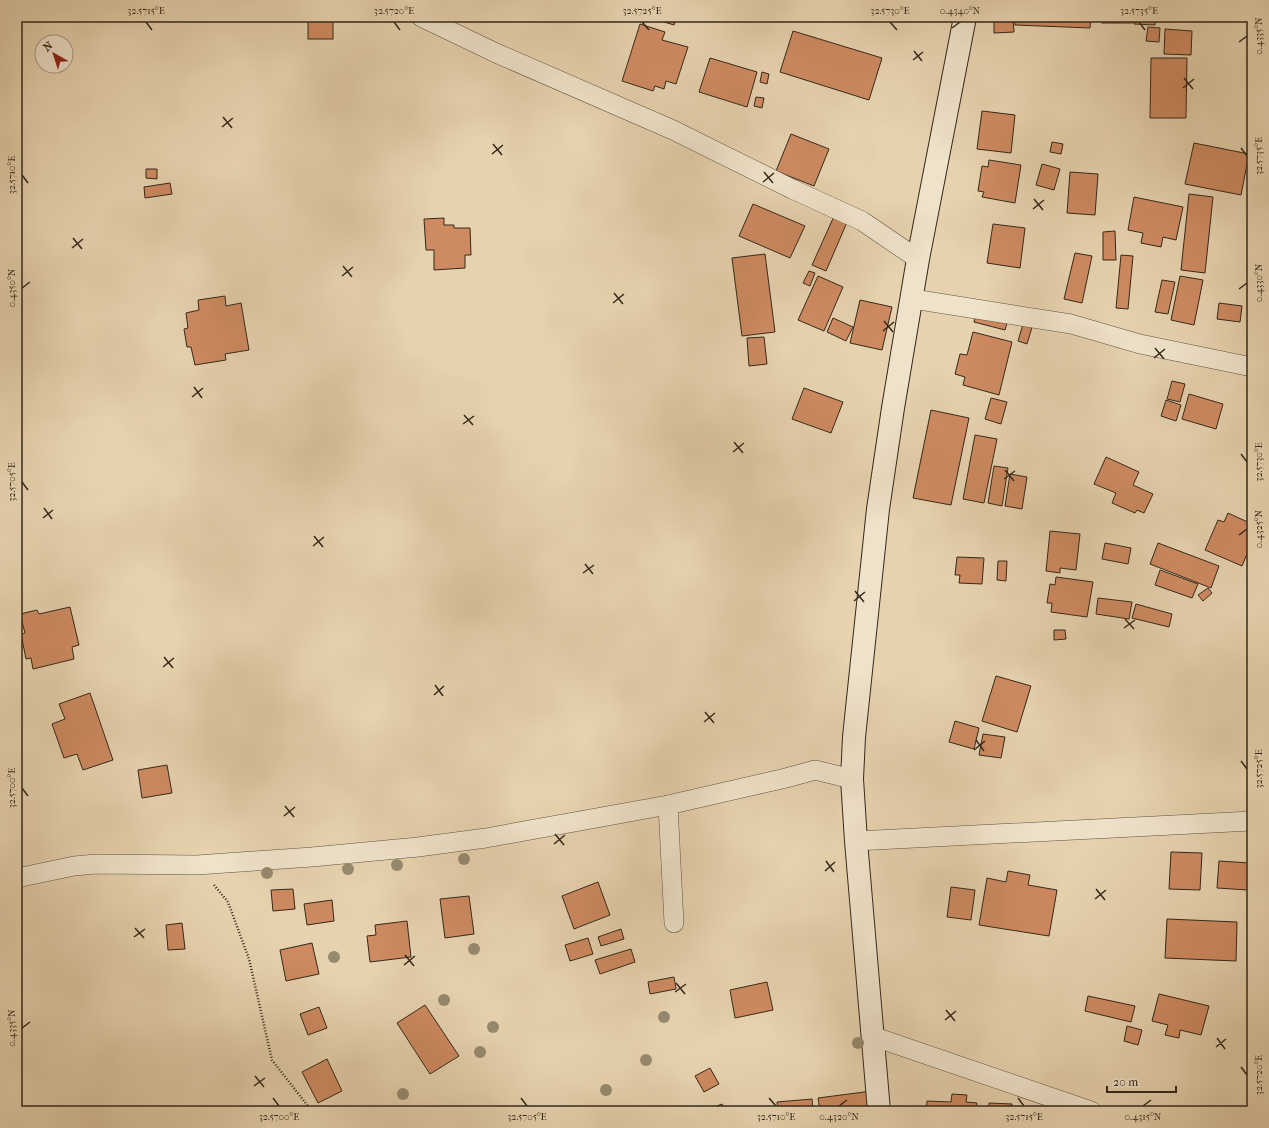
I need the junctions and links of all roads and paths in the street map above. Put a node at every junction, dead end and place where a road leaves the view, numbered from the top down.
1 (421, 17) edge
2 (965, 17) edge
3 (918, 259) junction
4 (913, 299) junction
5 (1252, 367) edge
6 (852, 779) junction
7 (668, 805) junction
8 (1252, 821) edge
9 (856, 841) junction
10 (197, 865) junction
11 (17, 878) edge
12 (674, 923) dead end
13 (872, 1036) junction
14 (315, 1111) edge
15 (879, 1111) edge
16 (1091, 1111) edge

1 - 3 street
2 - 3 street
3 - 4 street
4 - 5 street
4 - 6 street
6 - 7 street
6 - 9 street
7 - 10 street
7 - 12 street
8 - 9 street
9 - 13 street
10 - 11 street
10 - 14 path
13 - 15 street
13 - 16 street

